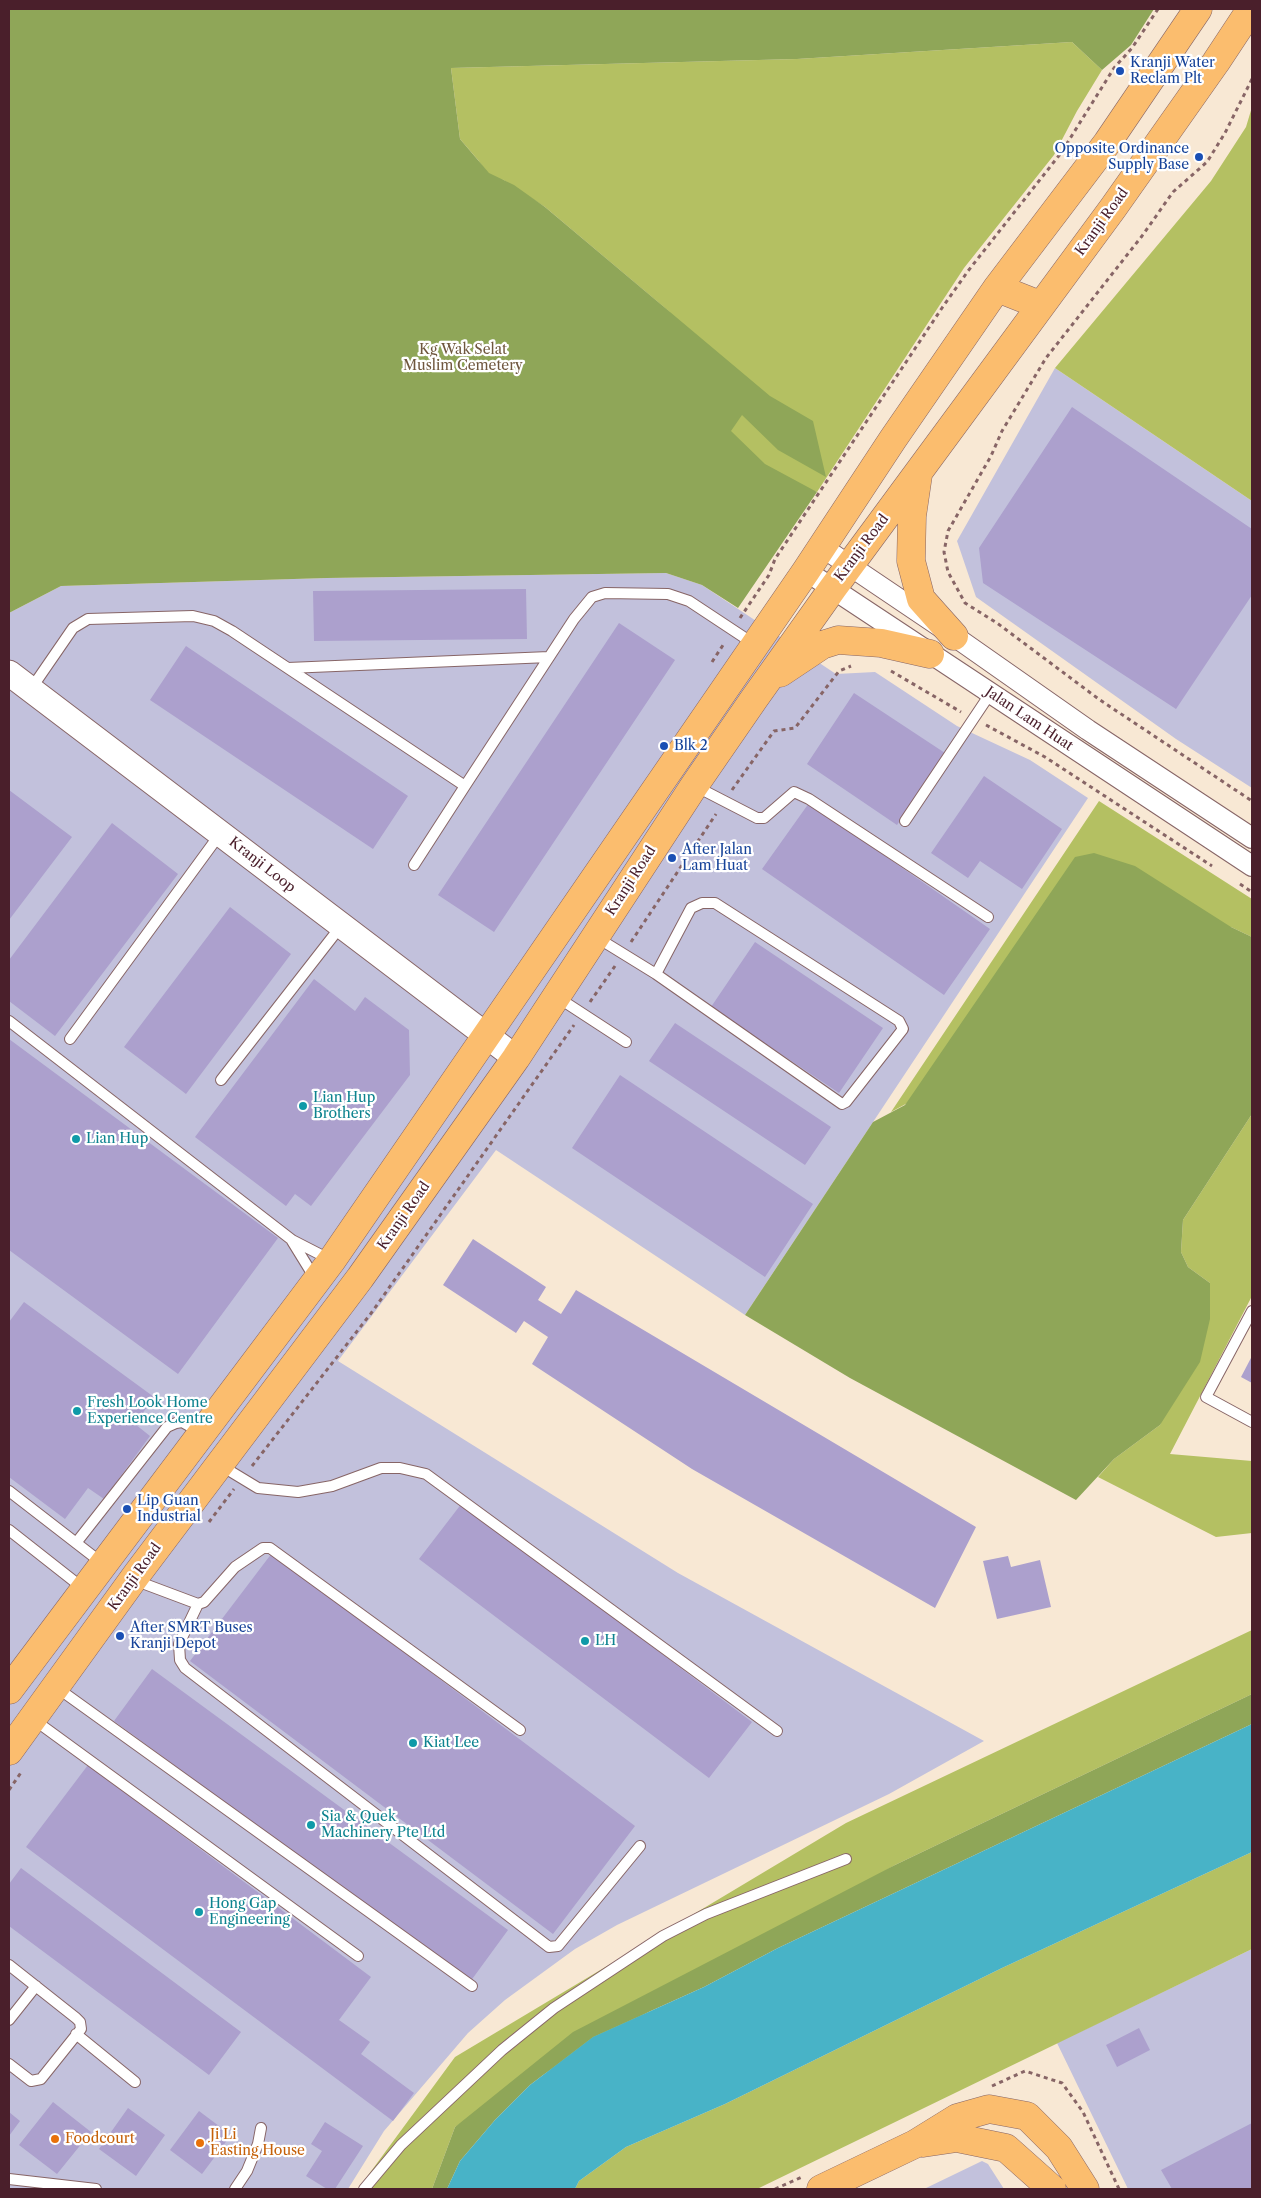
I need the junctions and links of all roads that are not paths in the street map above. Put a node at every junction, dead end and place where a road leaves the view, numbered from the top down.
1 (1198, 9) edge
2 (1251, 9) edge
3 (997, 288) junction
4 (1040, 306) junction
5 (918, 473) junction
6 (822, 547) junction
7 (849, 565) junction
8 (806, 571) junction
9 (833, 588) junction
10 (954, 636) junction
11 (754, 644) junction
12 (930, 654) junction
13 (549, 657) junction
14 (288, 668) junction
15 (9, 674) edge
16 (766, 682) junction
17 (30, 690) junction
18 (990, 694) junction
19 (465, 786) junction
20 (694, 786) junction
21 (905, 821) dead end
22 (220, 833) junction
23 (1252, 838) edge
24 (414, 865) dead end
25 (1252, 866) edge
26 (988, 917) dead end
27 (341, 926) junction
28 (595, 937) junction
29 (656, 974) junction
30 (556, 996) junction
31 (9, 1021) edge
32 (487, 1037) junction
33 (70, 1039) dead end
34 (626, 1042) dead end
35 (516, 1058) junction
36 (221, 1080) dead end
37 (292, 1240) junction
38 (324, 1271) junction
39 (1252, 1311) edge
40 (1252, 1422) edge
41 (202, 1434) junction
42 (220, 1464) junction
43 (9, 1491) edge
44 (9, 1530) edge
45 (76, 1543) junction
46 (104, 1565) junction
47 (133, 1580) junction
48 (85, 1590) junction
49 (198, 1604) junction
50 (56, 1686) junction
51 (9, 1690) edge
52 (32, 1718) junction
53 (520, 1730) dead end
54 (776, 1731) dead end
55 (16, 1760) edge
56 (640, 1846) dead end
57 (846, 1859) dead end
58 (358, 1956) dead end
59 (9, 1965) edge
60 (36, 1986) junction
61 (472, 1986) dead end
62 (9, 2020) edge
63 (76, 2034) junction
64 (9, 2064) edge
65 (135, 2082) dead end
66 (260, 2128) dead end
67 (915, 2144) junction
68 (9, 2179) edge
69 (96, 2189) edge
70 (235, 2189) edge
71 (364, 2189) edge
72 (822, 2189) edge
73 (1052, 2189) edge
74 (1085, 2189) edge

1 - 3 main road
2 - 4 main road, Kranji Road
3 - 4 main road
3 - 6 main road
4 - 5 main road, Kranji Road
5 - 7 main road, Kranji Road
5 - 10 main road
6 - 7 street, Jalan Lam Huat
6 - 8 main road
7 - 9 main road, Kranji Road
7 - 10 street, Jalan Lam Huat
8 - 9 street, Jalan Lam Huat
8 - 11 main road
9 - 12 street, Jalan Lam Huat
9 - 16 main road, Kranji Road
10 - 23 street, Jalan Lam Huat
11 - 13 lane
11 - 32 main road
12 - 16 main road
12 - 18 street, Jalan Lam Huat
13 - 14 lane
13 - 19 lane
14 - 17 lane
14 - 19 lane
15 - 17 street, Kranji Loop
16 - 20 main road, Kranji Road
17 - 22 street, Kranji Loop
18 - 21 lane
18 - 25 street, Jalan Lam Huat
19 - 24 lane
20 - 26 lane
20 - 28 main road, Kranji Road
22 - 27 street, Kranji Loop
22 - 33 lane
27 - 32 street, Kranji Loop
27 - 36 lane
28 - 29 lane
28 - 30 main road, Kranji Road
29 - 29 lane
30 - 34 lane
30 - 35 main road, Kranji Road
31 - 37 lane
32 - 35 street, Kranji Loop
32 - 38 main road
35 - 42 main road, Kranji Road
37 - 38 lane
37 - 38 lane
38 - 41 main road
39 - 40 lane
41 - 45 lane
41 - 46 main road
42 - 47 main road, Kranji Road
42 - 54 lane
43 - 45 lane
44 - 48 lane
45 - 46 lane
46 - 48 main road
47 - 49 lane
47 - 50 main road, Kranji Road
48 - 51 main road
49 - 53 lane
49 - 56 lane
50 - 52 main road, Kranji Road
50 - 61 lane
52 - 55 main road, Kranji Road
52 - 58 lane
57 - 71 lane
59 - 60 lane
60 - 62 lane
60 - 63 lane
63 - 64 lane
63 - 65 lane
66 - 70 lane
67 - 72 main road
67 - 73 main road
67 - 74 main road
68 - 69 lane

